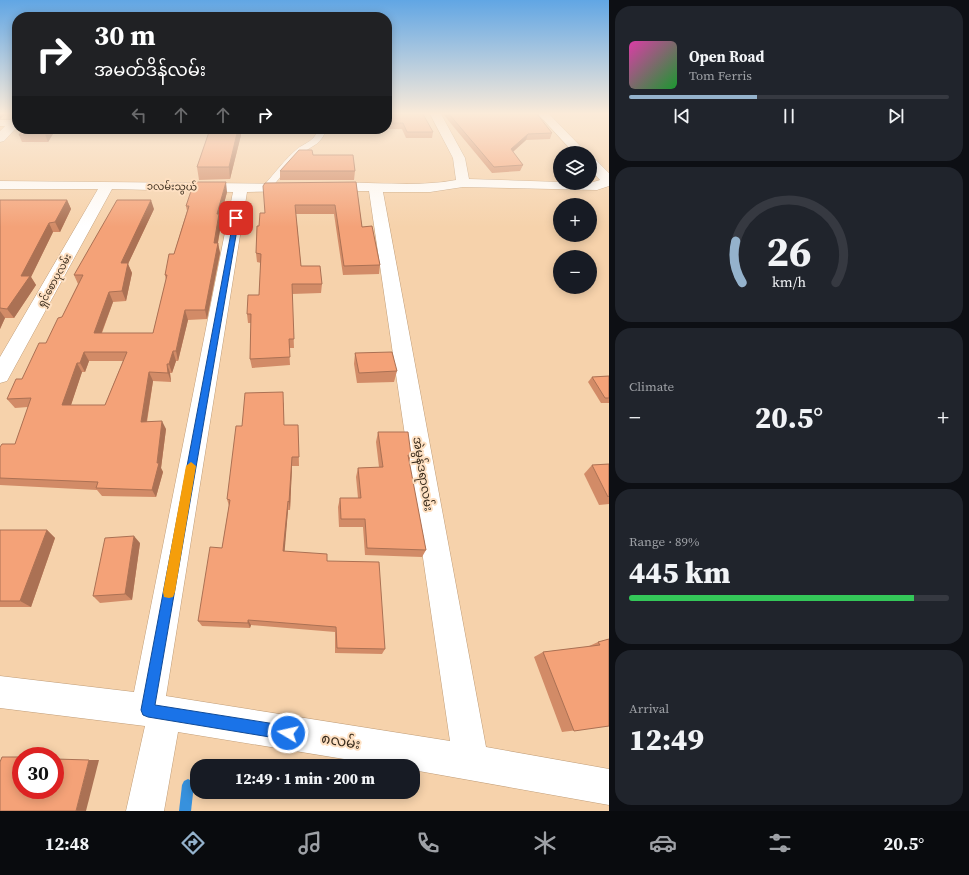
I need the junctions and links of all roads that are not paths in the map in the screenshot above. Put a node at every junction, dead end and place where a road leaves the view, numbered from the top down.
1 (299, 152) edge
2 (456, 152) edge
3 (597, 169) edge
4 (463, 182) junction
5 (0, 185) edge
6 (107, 185) junction
7 (553, 185) edge
8 (268, 186) junction
9 (375, 186) junction
10 (597, 186) edge
11 (242, 188) junction
12 (0, 375) edge
13 (0, 692) edge
14 (156, 712) junction
15 (471, 762) junction
16 (609, 787) edge
17 (145, 811) edge

1 - 8 lane
2 - 4 street
3 - 10 street, ၁လမ်းသွယ်
4 - 7 street, ၁လမ်းသွယ်
4 - 9 street, ၁လမ်းသွယ်
5 - 6 street, ၁လမ်းသွယ်
6 - 11 street, ၁လမ်းသွယ်
6 - 12 street, ရှင်စောပုလမ်း
8 - 9 street, ၁လမ်းသွယ်
8 - 11 street, ၁လမ်းသွယ်
9 - 15 street, အဲမွန်ဒရာလမ်း
11 - 14 street
13 - 14 street, ၈လမ်း
14 - 15 street, ၈လမ်း
14 - 17 street
15 - 16 street, ၈လမ်း

